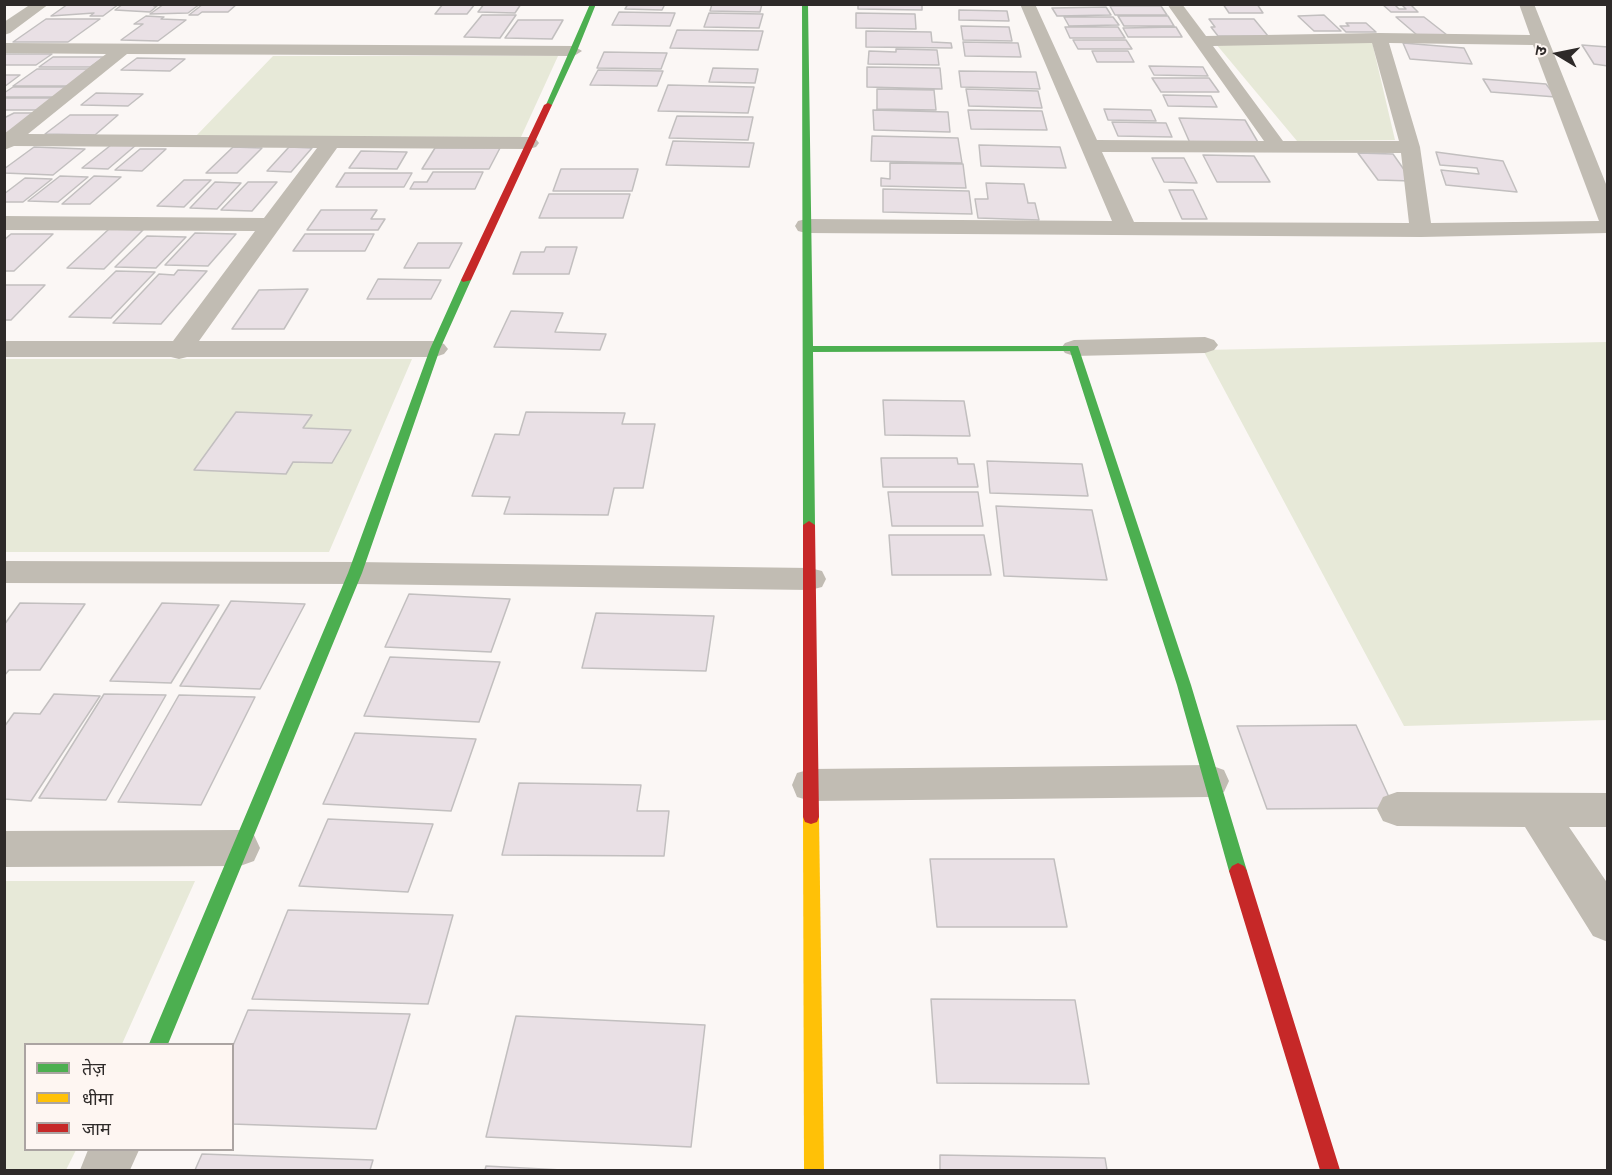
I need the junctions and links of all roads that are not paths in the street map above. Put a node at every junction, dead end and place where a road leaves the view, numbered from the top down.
1 (42, 4) edge
2 (593, 4) edge
3 (805, 4) edge
4 (1027, 4) edge
5 (1174, 4) edge
6 (1526, 4) edge
7 (4, 30) edge
8 (1379, 38) junction
9 (1541, 40) junction
10 (1200, 41) junction
11 (4, 48) edge
12 (122, 49) junction
13 (574, 51) junction
14 (7, 142) edge
15 (331, 142) junction
16 (529, 143) junction
17 (1090, 146) junction
18 (1278, 147) junction
19 (1410, 147) junction
20 (1608, 218) edge
21 (4, 223) edge
22 (270, 225) junction
23 (806, 226) junction
24 (1608, 226) edge
25 (1126, 228) junction
26 (1421, 230) junction
27 (1205, 345) dead end
28 (1074, 348) junction
29 (4, 349) edge
30 (435, 349) junction
31 (807, 349) junction
32 (179, 351) junction
33 (4, 572) edge
34 (356, 573) junction
35 (810, 579) junction
36 (1210, 781) junction
37 (811, 785) junction
38 (1397, 809) dead end
39 (1536, 810) junction
40 (1608, 810) edge
41 (240, 848) junction
42 (4, 849) edge
43 (1608, 922) edge
44 (158, 1043) edge
45 (113, 1151) edge
46 (105, 1170) edge
47 (814, 1170) edge
48 (1330, 1170) edge

1 - 7 street
2 - 13 street
3 - 23 street
4 - 17 street
5 - 10 street
6 - 9 street
8 - 9 street
8 - 10 street
8 - 19 street
9 - 20 street
10 - 18 street
11 - 12 street
12 - 13 street
12 - 14 street
13 - 16 street
14 - 15 street
15 - 16 street
15 - 22 street
16 - 30 street
17 - 18 street
17 - 25 street
18 - 19 street
19 - 26 street
21 - 22 street
22 - 32 street
23 - 25 street
23 - 31 street
24 - 26 street
25 - 26 street
27 - 28 street
28 - 31 street
28 - 36 street
29 - 32 street
30 - 32 street
30 - 34 street
31 - 35 street
33 - 34 street
34 - 35 street
34 - 41 street
35 - 37 street
36 - 37 street
36 - 48 street
37 - 47 street
38 - 39 street
39 - 40 street
39 - 43 street
41 - 42 street
41 - 44 street
45 - 46 street

